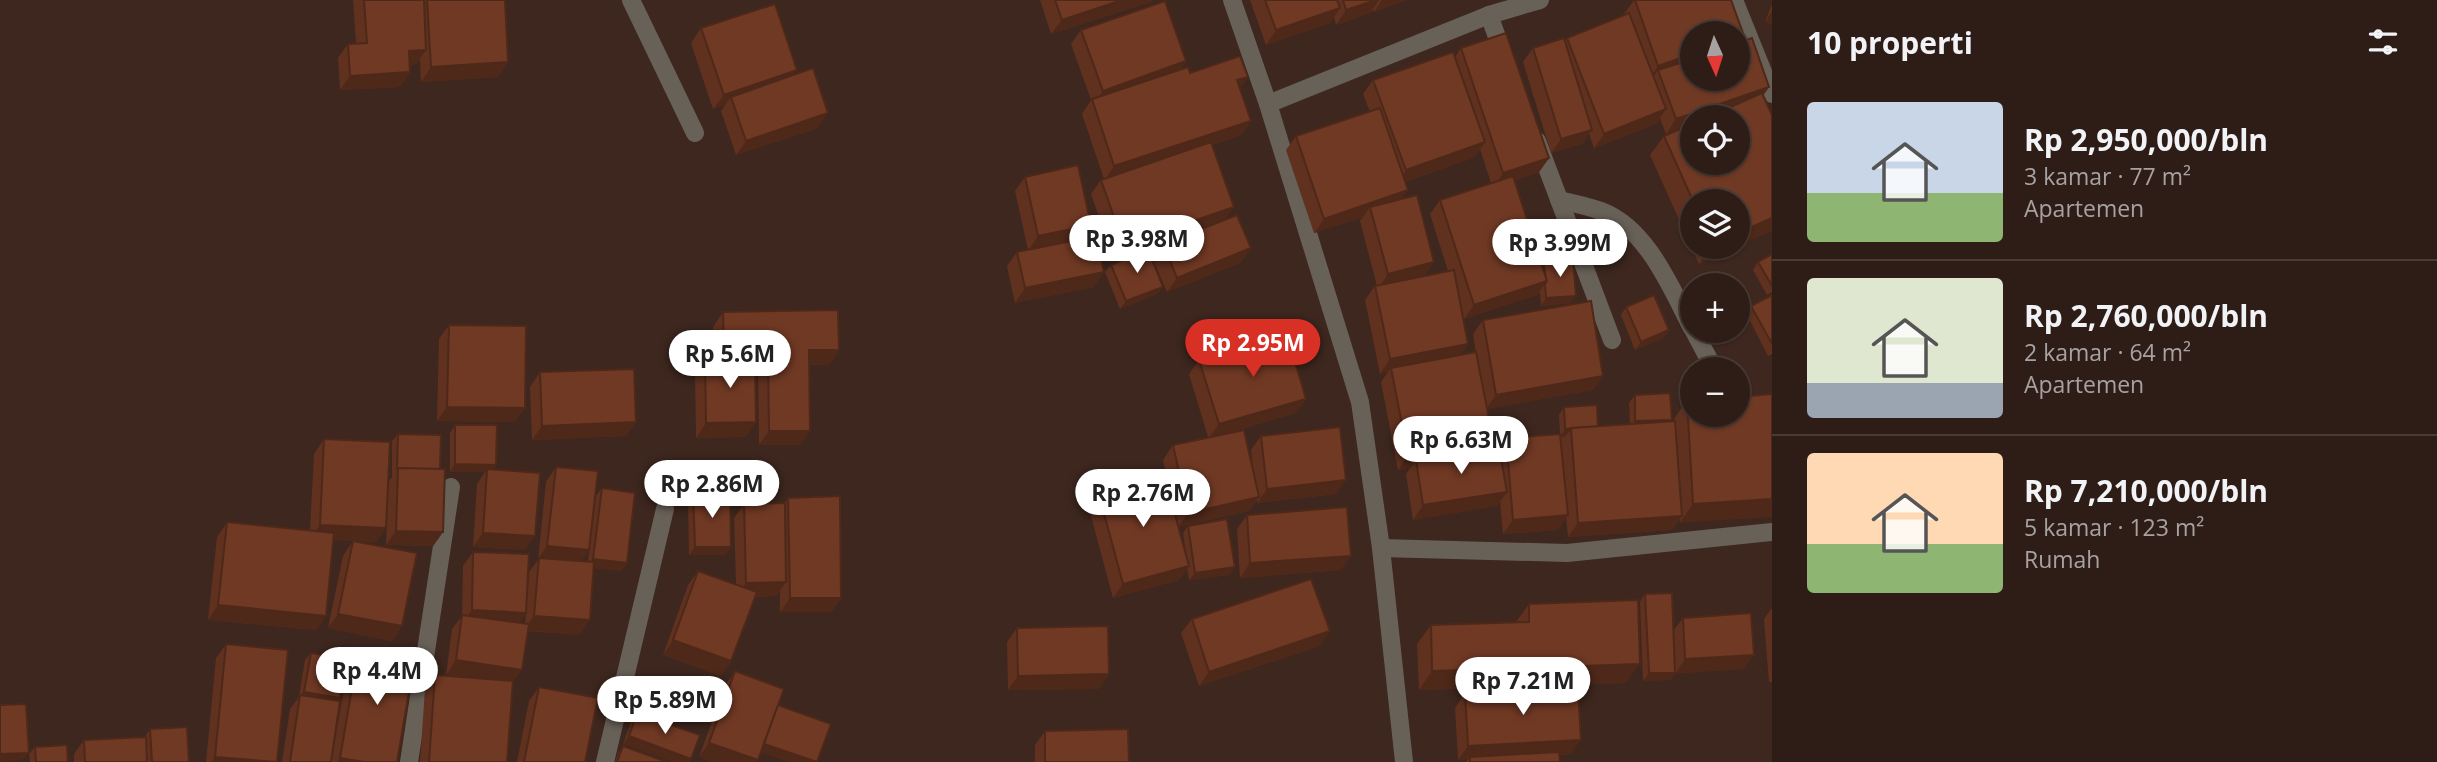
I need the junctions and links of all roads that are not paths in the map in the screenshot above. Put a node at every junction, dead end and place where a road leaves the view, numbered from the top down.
1 (631, 0) edge
2 (1232, 0) edge
3 (1539, 0) edge
4 (1734, 0) edge
5 (1489, 15) junction
6 (1512, 77) edge
7 (1772, 94) edge
8 (1268, 104) junction
9 (1531, 126) edge
10 (695, 133) dead end
11 (1559, 200) junction
12 (1680, 305) edge
13 (1612, 341) dead end
14 (451, 487) dead end
15 (665, 509) dead end
16 (1772, 532) edge
17 (1381, 548) junction
18 (409, 762) edge
19 (605, 762) edge
20 (1404, 762) edge

1 - 10 street
2 - 8 street
3 - 5 street
4 - 7 street
5 - 6 street
5 - 8 street
8 - 17 street
9 - 11 street
11 - 12 street
11 - 13 street
14 - 18 street
15 - 19 street
16 - 17 street
17 - 20 street

